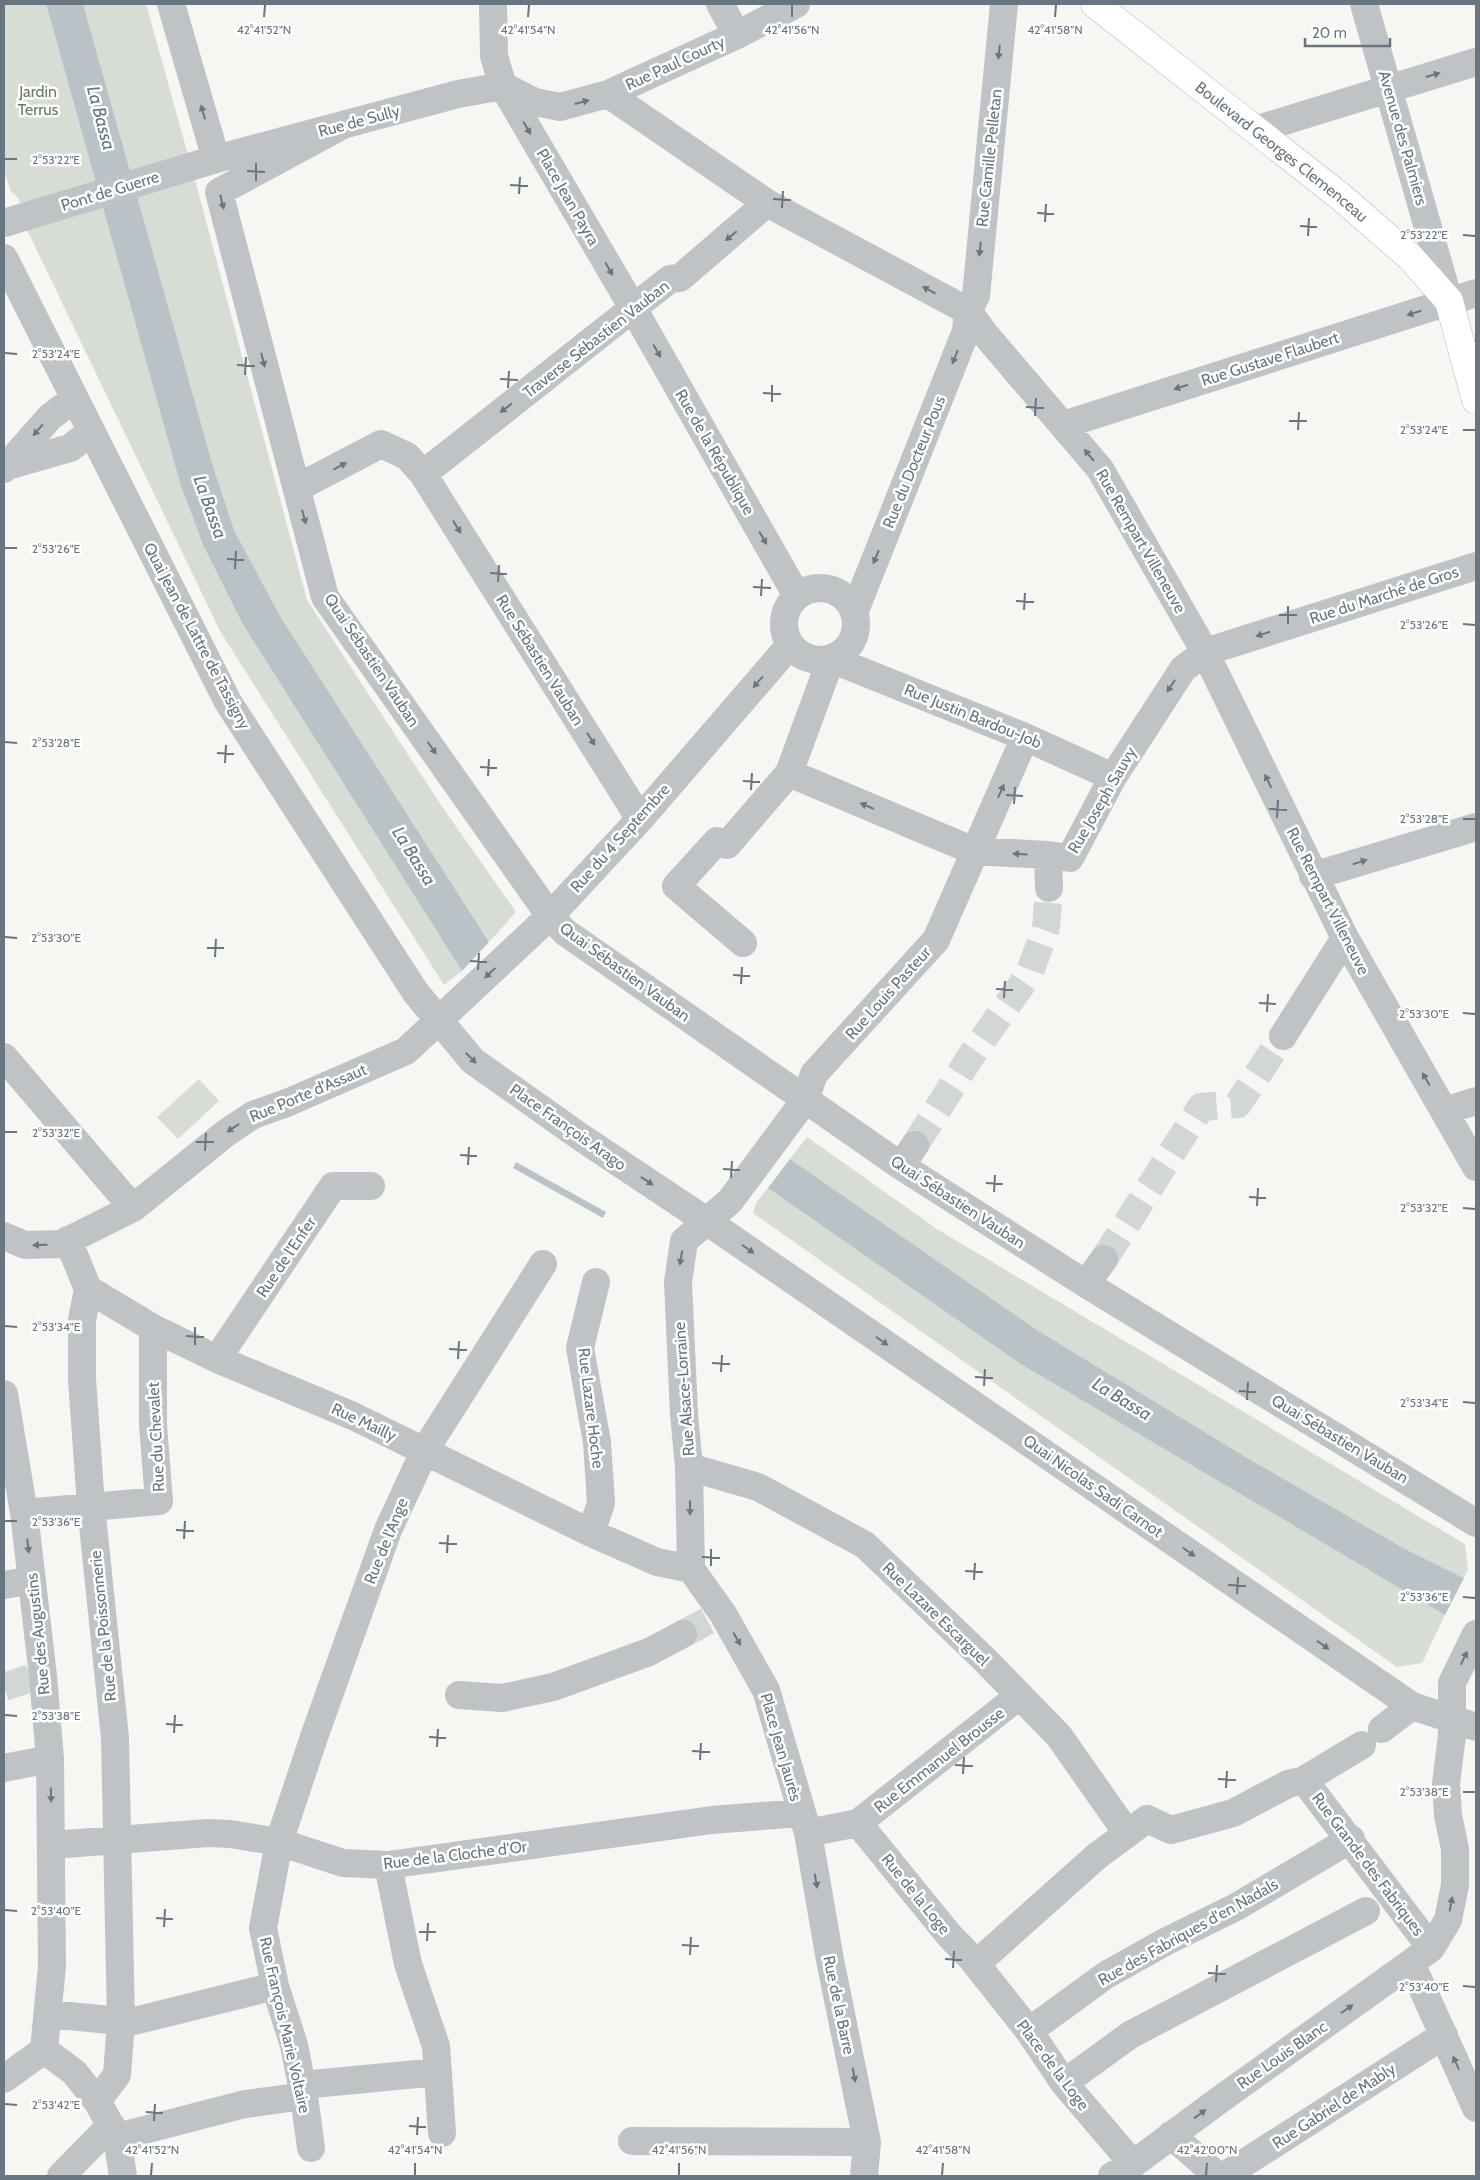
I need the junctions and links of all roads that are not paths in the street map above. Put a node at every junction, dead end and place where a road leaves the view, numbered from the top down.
1 (171, 4) edge
2 (493, 4) edge
3 (720, 4) edge
4 (796, 4) edge
5 (1004, 4) edge
6 (1095, 4) edge
7 (1364, 4) edge
8 (737, 35) junction
9 (1476, 62) edge
10 (503, 86) junction
11 (1389, 87) junction
12 (608, 94) junction
13 (346, 124) junction
14 (1256, 130) junction
15 (205, 162) junction
16 (767, 203) junction
17 (13, 220) edge
18 (4, 258) edge
19 (1476, 293) edge
20 (1449, 301) junction
21 (633, 308) junction
22 (968, 310) junction
23 (74, 399) junction
24 (1476, 400) edge
25 (1063, 425) junction
26 (91, 432) junction
27 (5, 468) edge
28 (423, 474) junction
29 (297, 488) junction
30 (1476, 566) edge
31 (796, 596) junction
32 (854, 613) junction
33 (790, 645) junction
34 (1205, 652) junction
35 (831, 659) junction
36 (1025, 737) junction
37 (789, 773) junction
38 (1113, 777) junction
39 (640, 819) junction
40 (1476, 827) edge
41 (974, 851) junction
42 (1048, 855) junction
43 (1313, 876) junction
44 (1049, 888) tunnel mouth
45 (550, 916) junction
46 (1345, 938) junction
47 (743, 943) dead end
48 (440, 1021) junction
49 (1283, 1036) tunnel mouth
50 (4, 1057) edge
51 (805, 1100) junction
52 (1476, 1100) edge
53 (1444, 1111) junction
54 (1476, 1167) edge
55 (370, 1186) dead end
56 (133, 1208) junction
57 (708, 1222) junction
58 (4, 1236) edge
59 (68, 1240) junction
60 (1104, 1259) tunnel mouth
61 (543, 1264) dead end
62 (596, 1282) dead end
63 (1086, 1284) junction
64 (88, 1289) junction
65 (153, 1328) junction
66 (217, 1359) junction
67 (4, 1394) edge
68 (425, 1450) junction
69 (689, 1467) junction
70 (10, 1471) edge
71 (91, 1506) junction
72 (24, 1513) junction
73 (1476, 1523) edge
74 (591, 1533) junction
75 (691, 1569) junction
76 (32, 1580) junction
77 (4, 1585) edge
78 (683, 1634) tunnel mouth
79 (1476, 1634) edge
80 (459, 1695) dead end
81 (1019, 1696) junction
82 (1412, 1706) junction
83 (1464, 1724) edge
84 (50, 1759) junction
85 (4, 1768) edge
86 (1304, 1780) junction
87 (804, 1823) junction
88 (858, 1823) junction
89 (1127, 1833) junction
90 (118, 1840) junction
91 (1351, 1840) junction
92 (279, 1842) junction
93 (52, 1844) junction
94 (388, 1865) junction
95 (1381, 1904) junction
96 (1421, 1955) junction
97 (976, 1964) junction
98 (275, 1986) junction
99 (48, 2014) junction
100 (121, 2021) junction
101 (1028, 2031) junction
102 (1444, 2035) junction
103 (44, 2050) junction
104 (438, 2072) junction
105 (4, 2079) edge
106 (1064, 2083) junction
107 (303, 2090) junction
108 (97, 2101) junction
109 (1476, 2108) edge
110 (114, 2131) junction
111 (442, 2133) dead end
112 (1171, 2135) junction
113 (632, 2142) dead end
114 (867, 2142) junction
115 (311, 2148) dead end
116 (1121, 2172) edge
117 (60, 2176) edge
118 (123, 2176) edge
119 (864, 2176) edge
120 (1214, 2176) edge
121 (1224, 2176) edge

15 -> 1 street
2 - 10 street, Place Jean Payra
3 - 8 street
4 - 8 street, Rue Paul Courty
5 -> 22 street, Rue Camille Pelletan
6 - 14 main road, Boulevard Georges Clemenceau
7 - 11 street, Avenue des Palmiers
8 - 12 street, Rue Paul Courty
11 -> 9 street
10 -> 12 street
10 - 13 street, Rue de Sully
10 -> 21 street, Place Jean Payra
11 - 14 street
11 - 20 street, Avenue des Palmiers
12 - 16 street, Rue Rempart Villeneuve
13 - 15 street, Rue de Sully
13 -> 29 street, Quai Sébastien Vauban
14 - 20 main road, Boulevard Georges Clemenceau
15 - 17 street, Pont de Guerre
16 -> 21 street, Traverse Sébastien Vauban
22 -> 16 street, Rue Rempart Villeneuve
18 - 23 street, Quai Jean de Lattre de Tassigny
19 - 20 street, Rue Gustave Flaubert
20 - 24 main road, Boulevard Georges Clemenceau
20 -> 25 street, Rue Gustave Flaubert
21 -> 28 street, Traverse Sébastien Vauban
21 -> 31 street, Rue de la République
22 - 25 street, Rue Rempart Villeneuve
22 -> 32 street, Rue du Docteur Pous
23 - 26 street, Quai Jean de Lattre de Tassigny
23 -> 27 street
34 -> 25 street, Rue Rempart Villeneuve
26 - 27 street
26 - 48 street, Quai Jean de Lattre de Tassigny
29 -> 28 street, Rue Sébastien Vauban
28 -> 39 street, Rue Sébastien Vauban
29 -> 45 street, Quai Sébastien Vauban
30 -> 34 street, Rue du Marché de Gros
31 - 32 street
31 - 33 street
32 - 35 street
33 - 35 street
33 -> 39 street, Rue du 4 Septembre
34 -> 38 street, Rue Joseph Sauvy
43 -> 34 street, Rue Rempart Villeneuve
35 - 36 street, Rue Justin Bardou-Job
35 - 37 street
36 - 38 street, Rue Justin Bardou-Job
41 -> 36 street, Rue Louis Pasteur
41 -> 37 street, Rue Joseph Sauvy
37 - 47 street
38 - 42 street, Rue Joseph Sauvy
39 - 45 street, Rue du 4 Septembre
43 -> 40 street
42 -> 41 street, Rue Joseph Sauvy
41 - 51 street, Rue Louis Pasteur
42 - 44 street
43 - 46 street, Rue Rempart Villeneuve
45 -> 48 street, Rue du 4 Septembre
45 - 51 street, Quai Sébastien Vauban
46 - 49 street
53 -> 46 street, Rue Rempart Villeneuve
48 -> 56 street, Rue Porte d'Assaut
48 -> 57 street, Place François Arago
50 - 56 street
51 - 57 street, Rue Louis Pasteur
51 - 63 street, Quai Sébastien Vauban
52 - 53 street
53 - 54 street, Rue Rempart Villeneuve
55 - 66 street, Rue de l'Enfer
56 - 59 street, Rue Porte d'Assaut
57 -> 69 street, Rue Alsace-Lorraine
57 -> 82 street, Quai Nicolas Sadi Carnot
59 -> 58 street, Rue Porte d'Assaut
59 - 64 street
60 - 63 street
61 - 68 street, Rue de l'Ange
62 - 74 street, Rue Lazare Hoche
63 - 73 street, Quai Sébastien Vauban
64 - 65 street, Rue Mailly
64 - 71 street, Rue de la Poissonnerie
65 - 66 street, Rue Mailly
65 - 71 street, Rue du Chevalet
66 - 68 street, Rue Mailly
67 - 70 street, Rue des Augustins
68 - 74 street, Rue Mailly
68 - 92 street, Rue de l'Ange
69 -> 75 street, Rue Alsace-Lorraine
69 - 81 street, Rue Lazare Escarguel
70 - 72 street, Rue des Augustins
71 - 72 street, Rue du Chevalet
71 - 90 street, Rue de la Poissonnerie
72 -> 76 street, Rue des Augustins
74 - 75 street, Rue Mailly
75 -> 87 street, Place Jean Jaurès
76 - 77 street
76 - 84 street, Rue des Augustins
78 - 80 street
83 -> 79 street
81 - 88 street, Rue Emmanuel Brousse
81 - 89 street, Rue Lazare Escarguel
82 - 83 street, Quai Nicolas Sadi Carnot
82 - 86 street
96 -> 83 street
84 - 85 street
84 -> 93 street, Rue des Augustins
86 - 89 street
86 - 91 street, Rue Grande des Fabriques
87 - 88 street
87 - 94 street, Rue de la Cloche d'Or
87 -> 114 street, Rue de la Barre
88 - 97 street, Rue de la Loge
89 - 97 street
90 - 92 street, Rue de la Cloche d'Or
90 - 93 street, Rue de la Cloche d'Or
90 - 100 street, Rue de la Poissonnerie
91 - 95 street, Rue Grande des Fabriques
91 - 101 street, Rue des Fabriques d'en Nadals
92 - 94 street, Rue de la Cloche d'Or
92 - 98 street, Rue François Marie Voltaire
93 - 99 street, Rue des Augustins
94 - 104 street
95 - 96 street, Rue Grande des Fabriques
95 - 106 street
96 - 102 street, Rue Grande des Fabriques
112 -> 96 street, Rue Louis Blanc
97 - 101 street, Place de la Loge
98 - 100 street
98 - 107 street, Rue François Marie Voltaire
99 - 100 street
99 - 103 street, Rue des Augustins
100 - 108 street, Rue de la Poissonnerie
101 - 106 street, Place de la Loge
109 -> 102 street, Rue Grande des Fabriques
102 - 121 street, Rue Gabriel de Mably
103 - 105 street
103 - 108 street
104 - 107 street
104 - 111 street
106 - 116 street, Place de la Loge
107 - 110 street
107 - 115 street, Rue François Marie Voltaire
108 - 110 street
110 - 117 street
110 - 118 street
112 - 116 street, Rue Louis Blanc
112 - 120 street
113 - 114 street
114 - 119 street, Rue de la Barre

